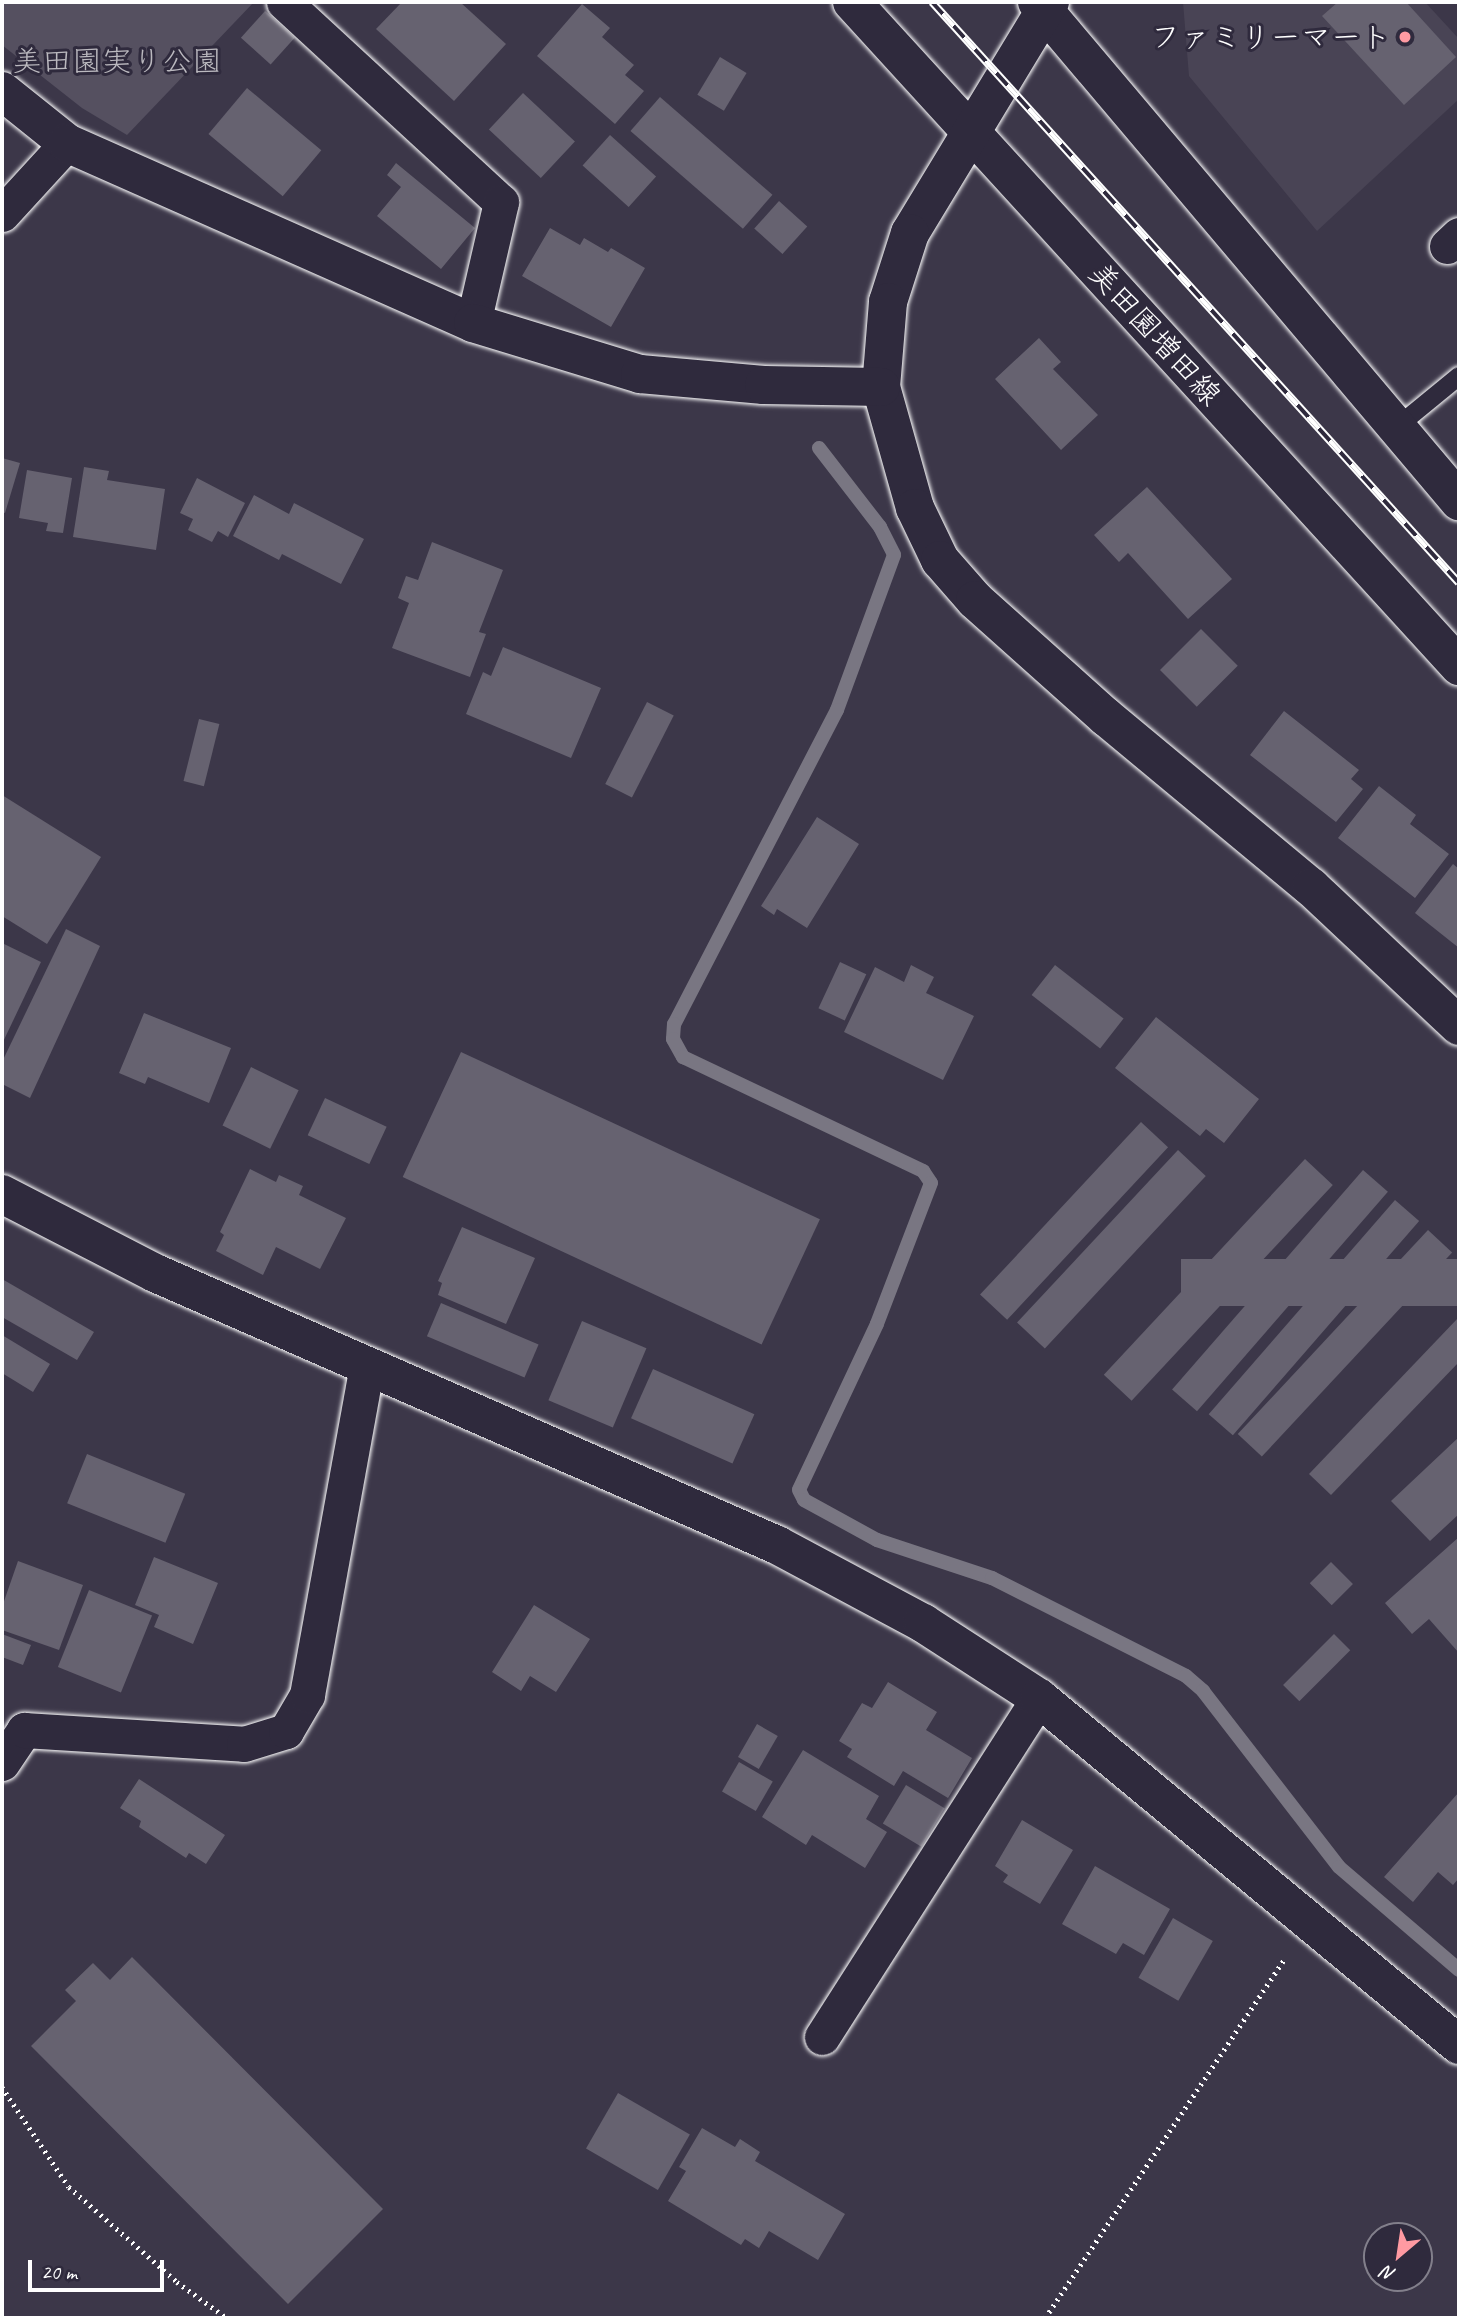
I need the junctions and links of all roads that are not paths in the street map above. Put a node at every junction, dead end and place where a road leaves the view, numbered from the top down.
1 (284, 2) edge
2 (852, 2) edge
3 (1044, 4) edge
4 (2, 91) edge
5 (970, 130) junction
6 (67, 143) junction
7 (2, 214) edge
8 (473, 323) junction
9 (1459, 376) edge
10 (881, 387) junction
11 (1398, 426) junction
12 (1459, 501) edge
13 (1459, 666) edge
14 (1459, 1026) edge
15 (2, 1194) edge
16 (366, 1369) junction
17 (1039, 1698) junction
18 (2, 1763) edge
19 (822, 2037) dead end
20 (1459, 2045) edge

1 - 8 street
2 - 5 street, 美田園増田線
3 - 5 street
3 - 11 street
4 - 6 street
5 - 10 street
5 - 13 street, 美田園増田線
6 - 7 street
6 - 8 street
8 - 10 street
9 - 11 lane
10 - 14 street
11 - 12 street
15 - 16 street
16 - 17 street
16 - 18 street
17 - 19 street
17 - 20 street

